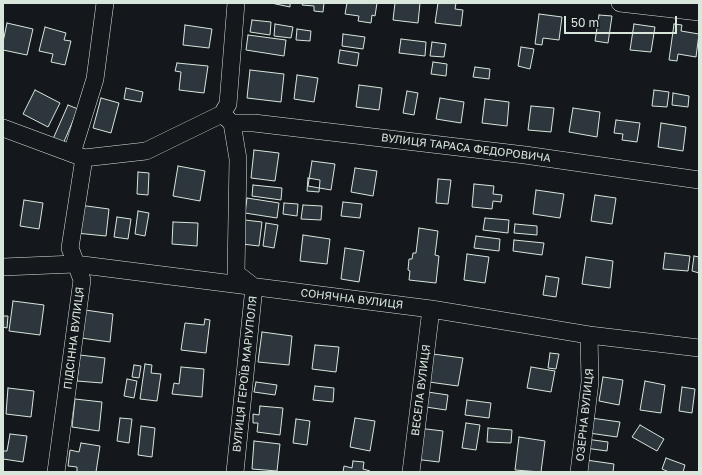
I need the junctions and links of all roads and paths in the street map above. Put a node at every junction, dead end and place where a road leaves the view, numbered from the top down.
1 (105, 3) edge
2 (236, 3) edge
3 (620, 3) edge
4 (699, 12) edge
5 (227, 119) junction
6 (3, 128) edge
7 (78, 155) junction
8 (699, 180) edge
9 (75, 264) junction
10 (3, 267) edge
11 (254, 287) junction
12 (431, 309) junction
13 (589, 335) junction
14 (699, 348) edge
15 (56, 472) edge
16 (235, 472) edge
17 (411, 472) edge
18 (579, 472) edge

1 - 7 street, ПІДСІННА ВУЛИЦЯ
2 - 5 street, ВУЛИЦЯ ГЕРОЇВ МАРІУПОЛЯ
3 - 4 street
5 - 7 street, ВУЛИЦЯ ТАРАСА ФЕДОРОВИЧА
5 - 8 street, ВУЛИЦЯ ТАРАСА ФЕДОРОВИЧА
5 - 11 street, ВУЛИЦЯ ГЕРОЇВ МАРІУПОЛЯ
6 - 7 street, ВУЛИЦЯ ТАРАСА ФЕДОРОВИЧА
7 - 9 street, ПІДСІННА ВУЛИЦЯ
9 - 10 street, СОНЯЧНА ВУЛИЦЯ
9 - 11 street, СОНЯЧНА ВУЛИЦЯ
9 - 15 street, ПІДСІННА ВУЛИЦЯ
11 - 12 street, СОНЯЧНА ВУЛИЦЯ
11 - 16 street, ВУЛИЦЯ ГЕРОЇВ МАРІУПОЛЯ
12 - 13 street, СОНЯЧНА ВУЛИЦЯ
12 - 17 street, ВЕСЕЛА ВУЛИЦЯ
13 - 14 street, СОНЯЧНА ВУЛИЦЯ
13 - 18 street, ОЗЕРНА ВУЛИЦЯ

